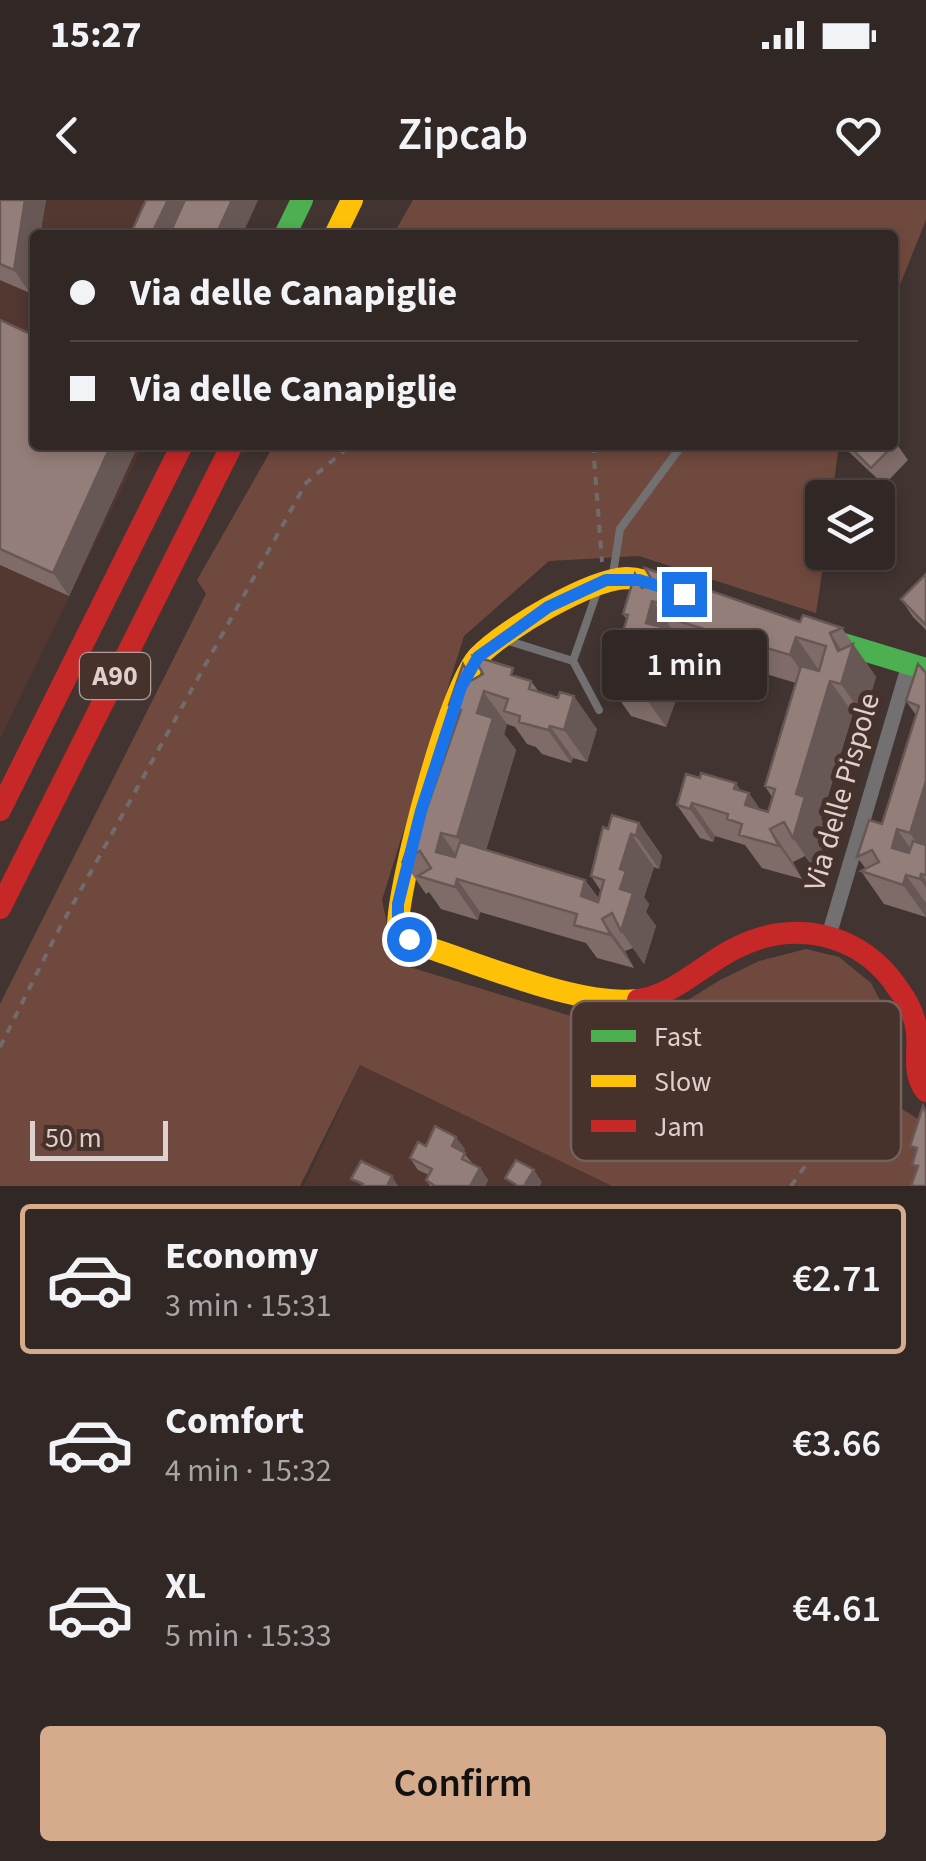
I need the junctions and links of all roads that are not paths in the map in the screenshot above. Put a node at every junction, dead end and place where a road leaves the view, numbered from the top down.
1 (283, 200) edge
2 (302, 200) edge
3 (274, 230) edge
4 (287, 230) edge
5 (180, 450) edge
6 (229, 450) edge
7 (678, 450) edge
8 (607, 580) junction
9 (703, 600) edge
10 (796, 629) edge
11 (500, 638) junction
12 (574, 661) junction
13 (917, 667) edge
14 (599, 710) dead end
15 (0, 810) edge
16 (0, 908) edge
17 (829, 935) junction
18 (610, 1001) edge
19 (635, 1001) edge
20 (926, 1091) edge

1 - 3 main road
2 - 4 main road
5 - 15 main road, A90
6 - 16 main road, A90
7 - 8 lane
8 - 9 main road
8 - 11 main road
8 - 12 lane
10 - 13 main road
11 - 12 lane
11 - 18 main road
12 - 14 lane
13 - 17 street, Via delle Pispole
17 - 19 main road
17 - 20 main road

